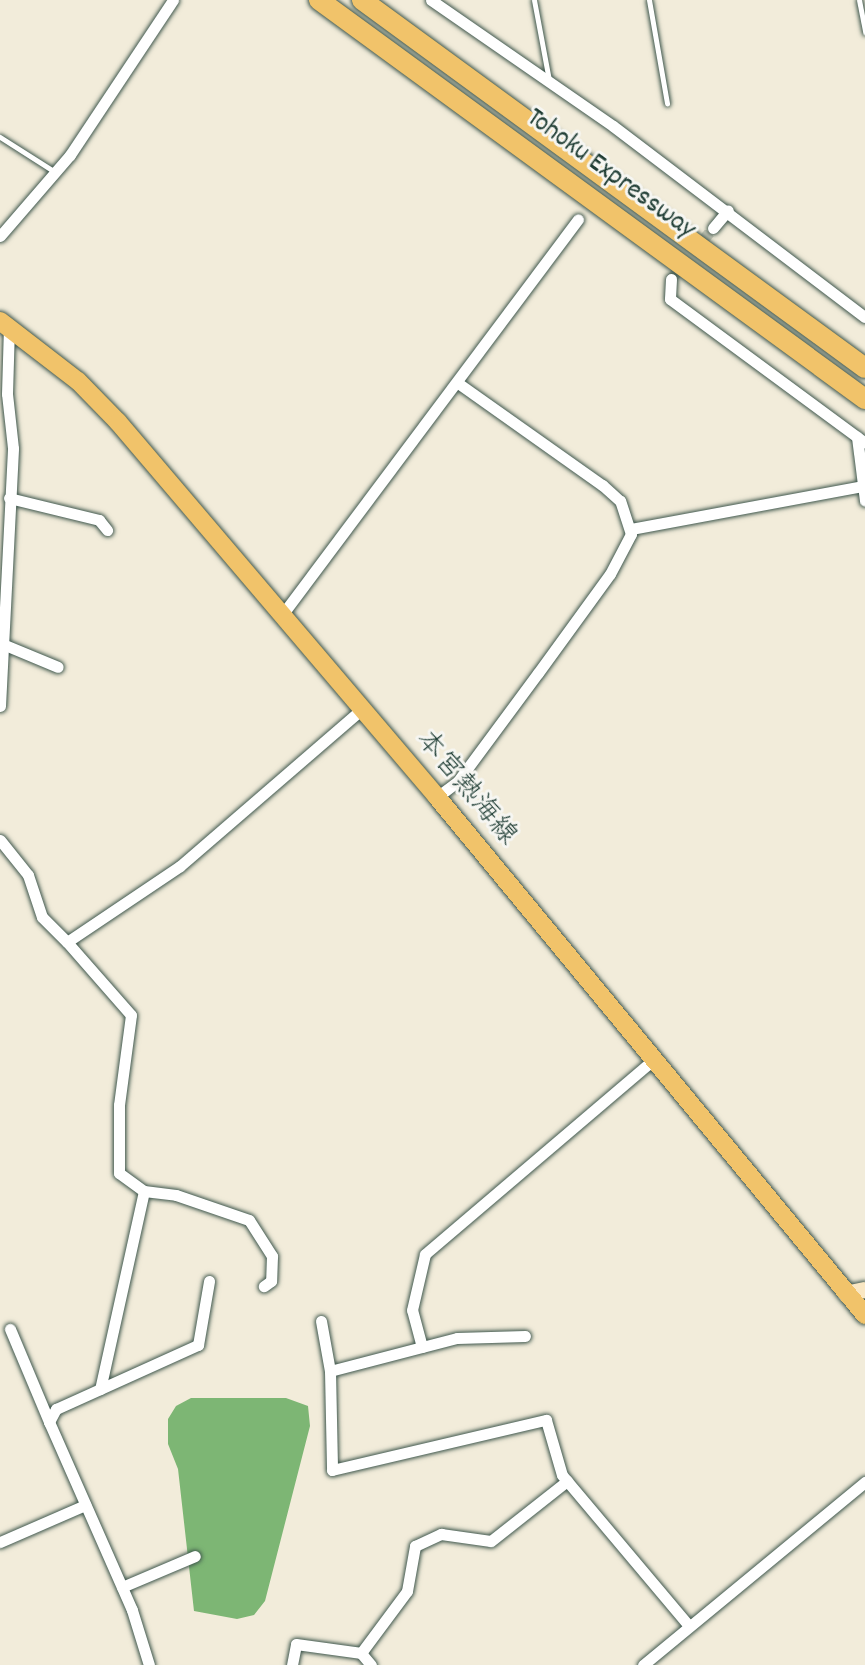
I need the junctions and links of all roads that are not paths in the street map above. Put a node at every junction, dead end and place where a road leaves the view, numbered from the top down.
1 (173, 0) edge
2 (319, 0) edge
3 (362, 0) edge
4 (431, 0) edge
5 (534, 0) edge
6 (649, 0) edge
7 (859, 0) edge
8 (865, 32) edge
9 (549, 81) junction
10 (667, 103) dead end
11 (0, 137) edge
12 (56, 173) junction
13 (728, 210) junction
14 (578, 220) dead end
15 (713, 228) tunnel mouth
16 (0, 236) edge
17 (671, 279) dead end
18 (865, 317) edge
19 (4, 324) edge
20 (865, 368) edge
21 (458, 383) junction
22 (865, 399) edge
23 (861, 440) edge
24 (862, 486) junction
25 (865, 500) edge
26 (6, 504) edge
27 (631, 529) junction
28 (107, 530) dead end
29 (282, 615) junction
30 (5, 645) junction
31 (58, 667) dead end
32 (1, 677) edge
33 (0, 706) edge
34 (361, 710) junction
35 (437, 797) junction
36 (0, 840) edge
37 (67, 942) junction
38 (654, 1059) junction
39 (144, 1191) junction
40 (209, 1281) dead end
41 (264, 1286) dead end
42 (865, 1290) edge
43 (846, 1294) junction
44 (865, 1315) edge
45 (321, 1321) dead end
46 (10, 1329) dead end
47 (525, 1336) dead end
48 (422, 1347) junction
49 (330, 1371) junction
50 (100, 1389) junction
51 (49, 1422) junction
52 (567, 1481) junction
53 (865, 1482) edge
54 (85, 1505) junction
55 (0, 1542) edge
56 (195, 1556) dead end
57 (122, 1587) junction
58 (689, 1626) junction
59 (361, 1653) junction
60 (149, 1665) edge
61 (292, 1665) edge
62 (371, 1665) edge
63 (643, 1665) edge

1 - 12 street
2 - 22 highway, Tohoku Expressway
3 - 20 highway, Tohoku Expressway
4 - 9 street
5 - 9 lane
6 - 10 lane
7 - 8 lane
9 - 13 street
11 - 12 lane
12 - 16 street
13 - 15 street
13 - 18 street
14 - 21 street
17 - 23 street
19 - 26 street
19 - 29 main road, 本宮熱海線
21 - 27 street
21 - 29 street
23 - 24 street
24 - 25 street
24 - 27 street
26 - 28 street
26 - 30 street
27 - 35 street
29 - 34 main road, 本宮熱海線
30 - 31 street
30 - 32 street
32 - 33 street
34 - 35 main road, 本宮熱海線
34 - 37 street
35 - 38 main road, 本宮熱海線
36 - 37 street
37 - 39 street
38 - 43 main road, 本宮熱海線
38 - 48 street
39 - 41 street
39 - 50 street
40 - 50 street
42 - 43 main road
43 - 44 main road, 本宮熱海線
45 - 49 street
46 - 51 street
47 - 48 street
48 - 49 street
49 - 52 street
50 - 51 street
51 - 54 street
52 - 58 street
52 - 59 street
53 - 58 street
54 - 55 street
54 - 57 street
56 - 57 street
57 - 60 street
58 - 63 street
59 - 61 street
59 - 62 street

